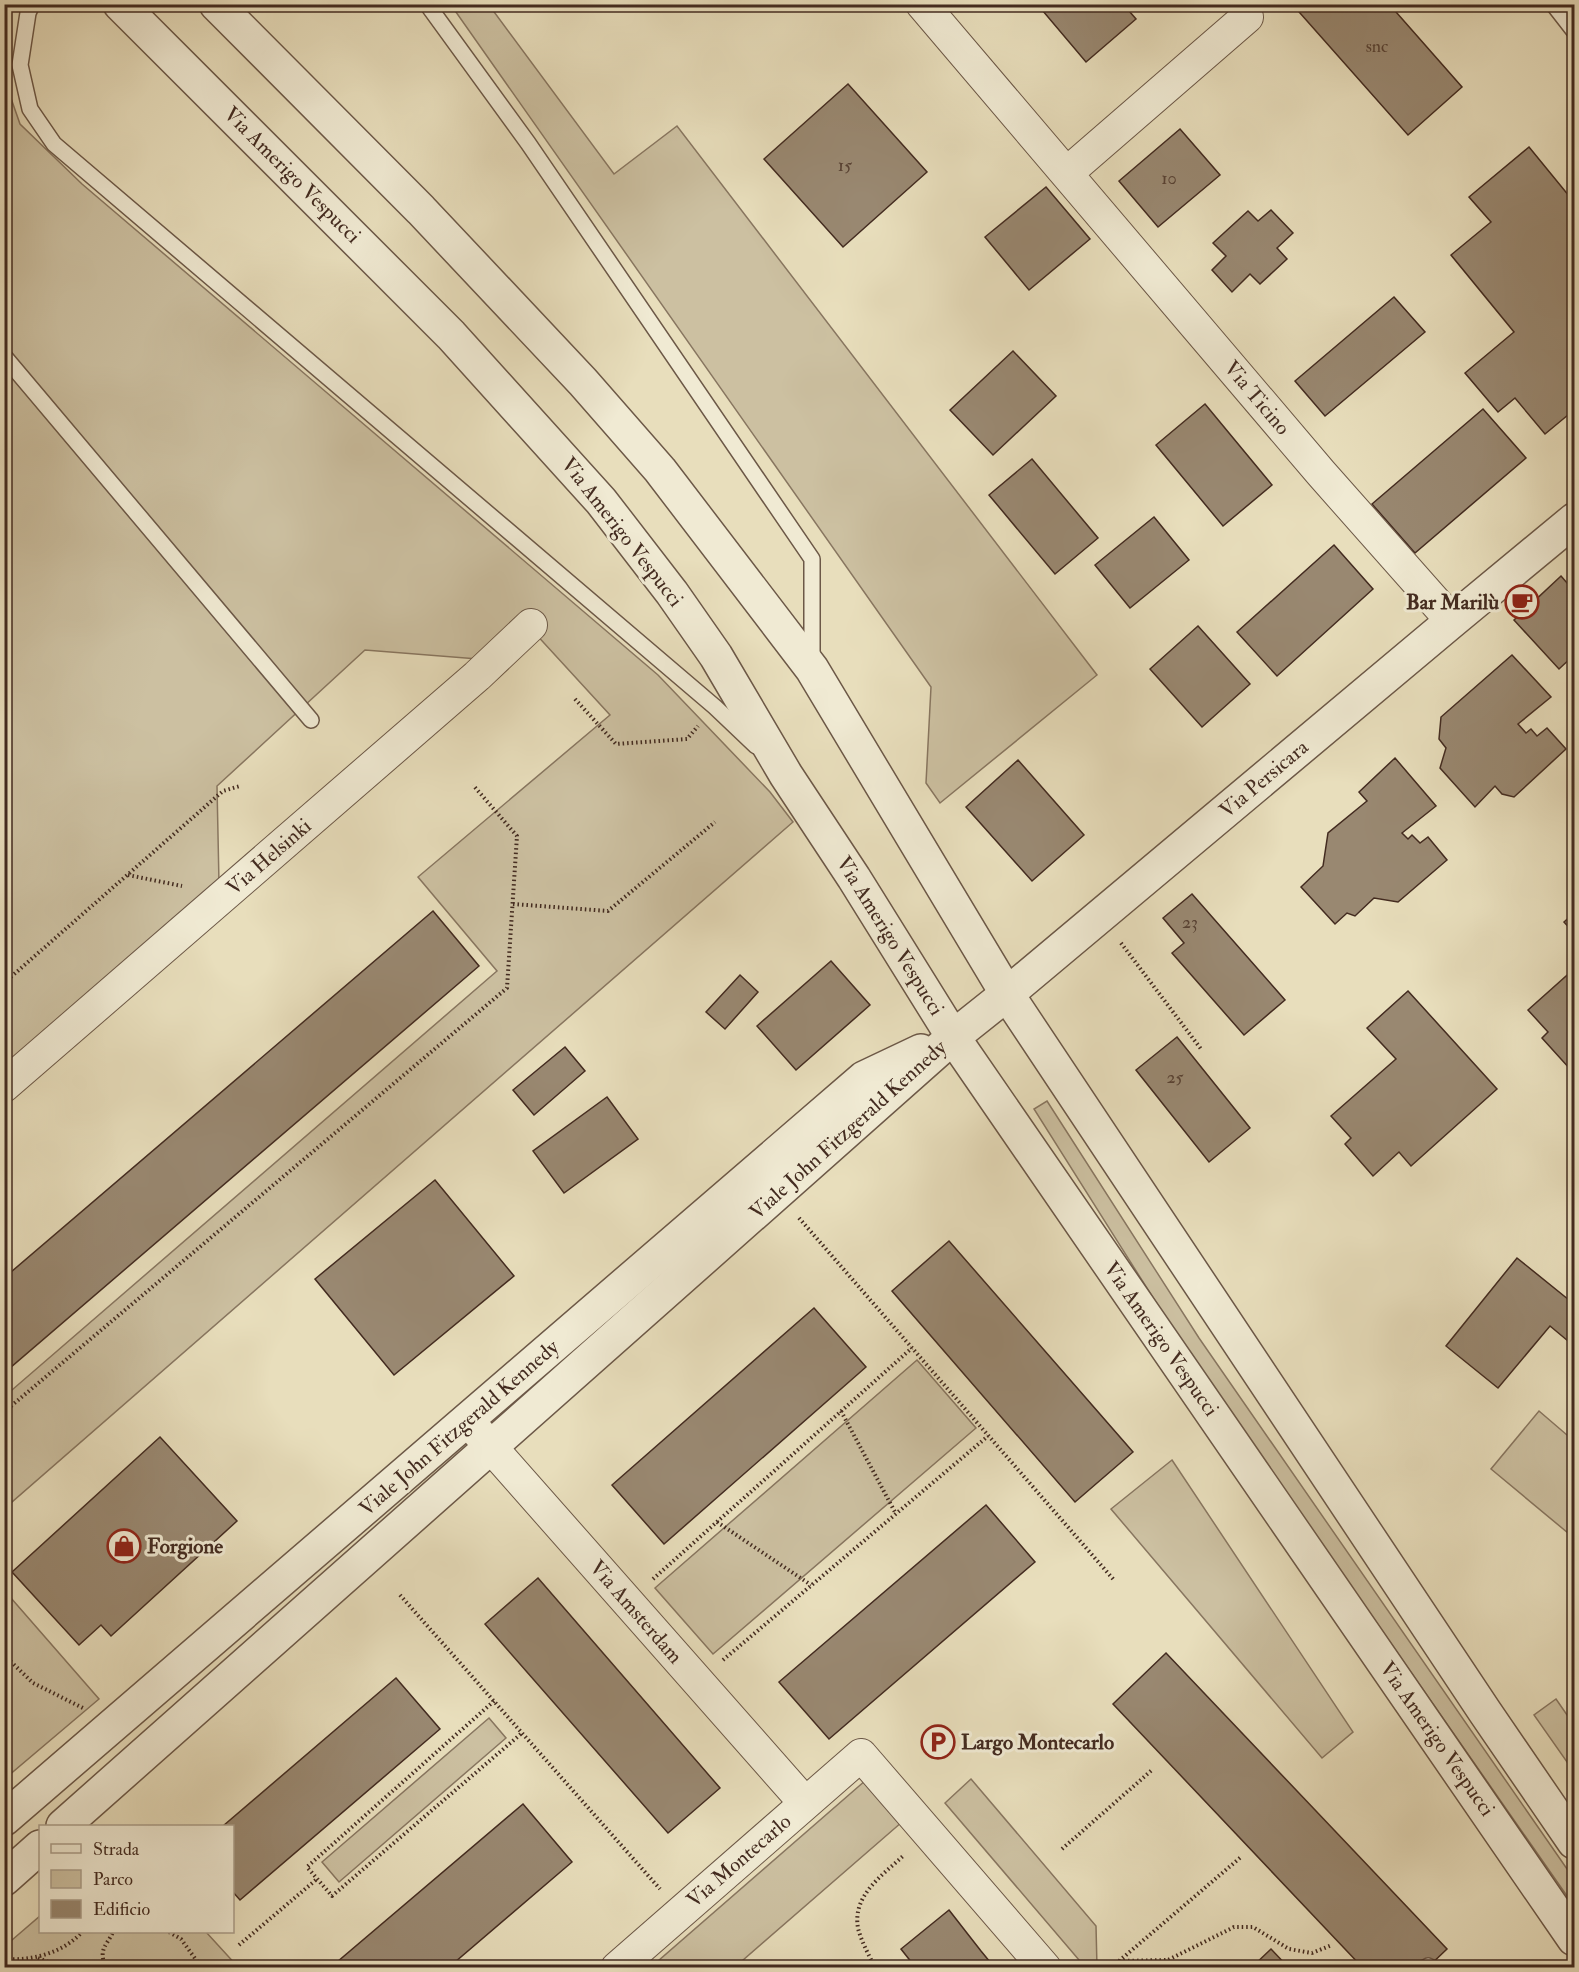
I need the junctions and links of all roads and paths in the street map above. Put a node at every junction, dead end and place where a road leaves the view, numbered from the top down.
1 (32, 4) edge
2 (120, 4) edge
3 (216, 4) edge
4 (427, 4) edge
5 (922, 4) edge
6 (1553, 4) edge
7 (1247, 17) dead end
8 (1575, 32) edge
9 (1066, 173) junction
10 (4, 356) edge
11 (1575, 520) edge
12 (1452, 621) junction
13 (531, 625) dead end
14 (812, 669) junction
15 (575, 699) dead end
16 (715, 707) junction
17 (310, 720) dead end
18 (786, 775) junction
19 (473, 785) dead end
20 (240, 786) dead end
21 (715, 822) dead end
22 (127, 875) junction
23 (225, 894) junction
24 (513, 904) junction
25 (1101, 916) junction
26 (4, 983) edge
27 (1007, 994) junction
28 (953, 1037) junction
29 (1201, 1049) dead end
30 (4, 1086) edge
31 (777, 1193) junction
32 (912, 1348) junction
33 (841, 1411) junction
34 (4, 1412) edge
35 (468, 1421) junction
36 (988, 1436) junction
37 (491, 1447) junction
38 (896, 1514) junction
39 (717, 1522) junction
40 (1114, 1580) dead end
41 (811, 1585) junction
42 (400, 1595) dead end
43 (627, 1602) junction
44 (4, 1655) edge
45 (697, 1681) junction
46 (494, 1701) junction
47 (114, 1724) junction
48 (522, 1733) junction
49 (1152, 1770) dead end
50 (805, 1803) junction
51 (6, 1814) edge
52 (65, 1825) edge
53 (928, 1832) junction
54 (1575, 1842) edge
55 (39, 1848) edge
56 (1062, 1849) dead end
57 (1241, 1857) dead end
58 (4, 1879) edge
59 (317, 1879) junction
60 (680, 1912) junction
61 (81, 1933) edge
62 (112, 1933) edge
63 (170, 1933) edge
64 (1575, 1939) edge
65 (239, 1945) dead end
66 (1332, 1945) dead end
67 (38, 1958) junction
68 (4, 1959) edge
69 (63, 1968) edge
70 (106, 1968) edge
71 (153, 1968) edge
72 (190, 1968) edge
73 (202, 1968) edge
74 (617, 1968) edge
75 (875, 1968) edge
76 (1045, 1968) edge

1 - 16 lane
2 - 18 street, Via Amerigo Vespucci
3 - 14 street
4 - 14 lane
5 - 9 street, Via Ticino
6 - 8 lane
7 - 9 street
9 - 12 street, Via Ticino
10 - 17 lane
11 - 12 street, Via Persicara
12 - 25 street, Via Persicara
13 - 23 street, Via Helsinki
14 - 27 street
15 - 16 path
16 - 18 lane
18 - 28 street, Via Amerigo Vespucci
19 - 24 path
20 - 22 path
21 - 24 path
22 - 23 path
22 - 26 path
23 - 30 street, Via Helsinki
24 - 34 path
25 - 27 street, Via Persicara
25 - 29 path
27 - 28 street, Via Persicara
27 - 54 street
28 - 31 street, Viale John Fitzgerald Kennedy
28 - 35 street, Viale John Fitzgerald Kennedy
28 - 64 street, Via Amerigo Vespucci
31 - 32 path
31 - 37 street, Viale John Fitzgerald Kennedy
32 - 33 path
32 - 36 path
33 - 38 path
33 - 39 path
35 - 37 street, Via Amsterdam
35 - 47 street, Viale John Fitzgerald Kennedy
36 - 38 path
36 - 40 path
37 - 43 street, Via Amsterdam
37 - 52 street, Viale John Fitzgerald Kennedy
38 - 41 path
39 - 41 path
39 - 43 path
41 - 45 path
42 - 46 path
43 - 45 street, Via Amsterdam
44 - 47 path
45 - 50 street, Via Amsterdam
46 - 48 path
46 - 59 path
47 - 51 street, Viale John Fitzgerald Kennedy
48 - 59 path
48 - 60 path
49 - 56 path
50 - 53 street, Via Montecarlo
50 - 60 street, Via Montecarlo
53 - 75 path
53 - 76 street
55 - 58 street
57 - 66 path
59 - 65 path
60 - 74 street, Via Montecarlo
61 - 67 path
62 - 70 path
63 - 73 path
67 - 68 path
67 - 69 path
71 - 72 path

